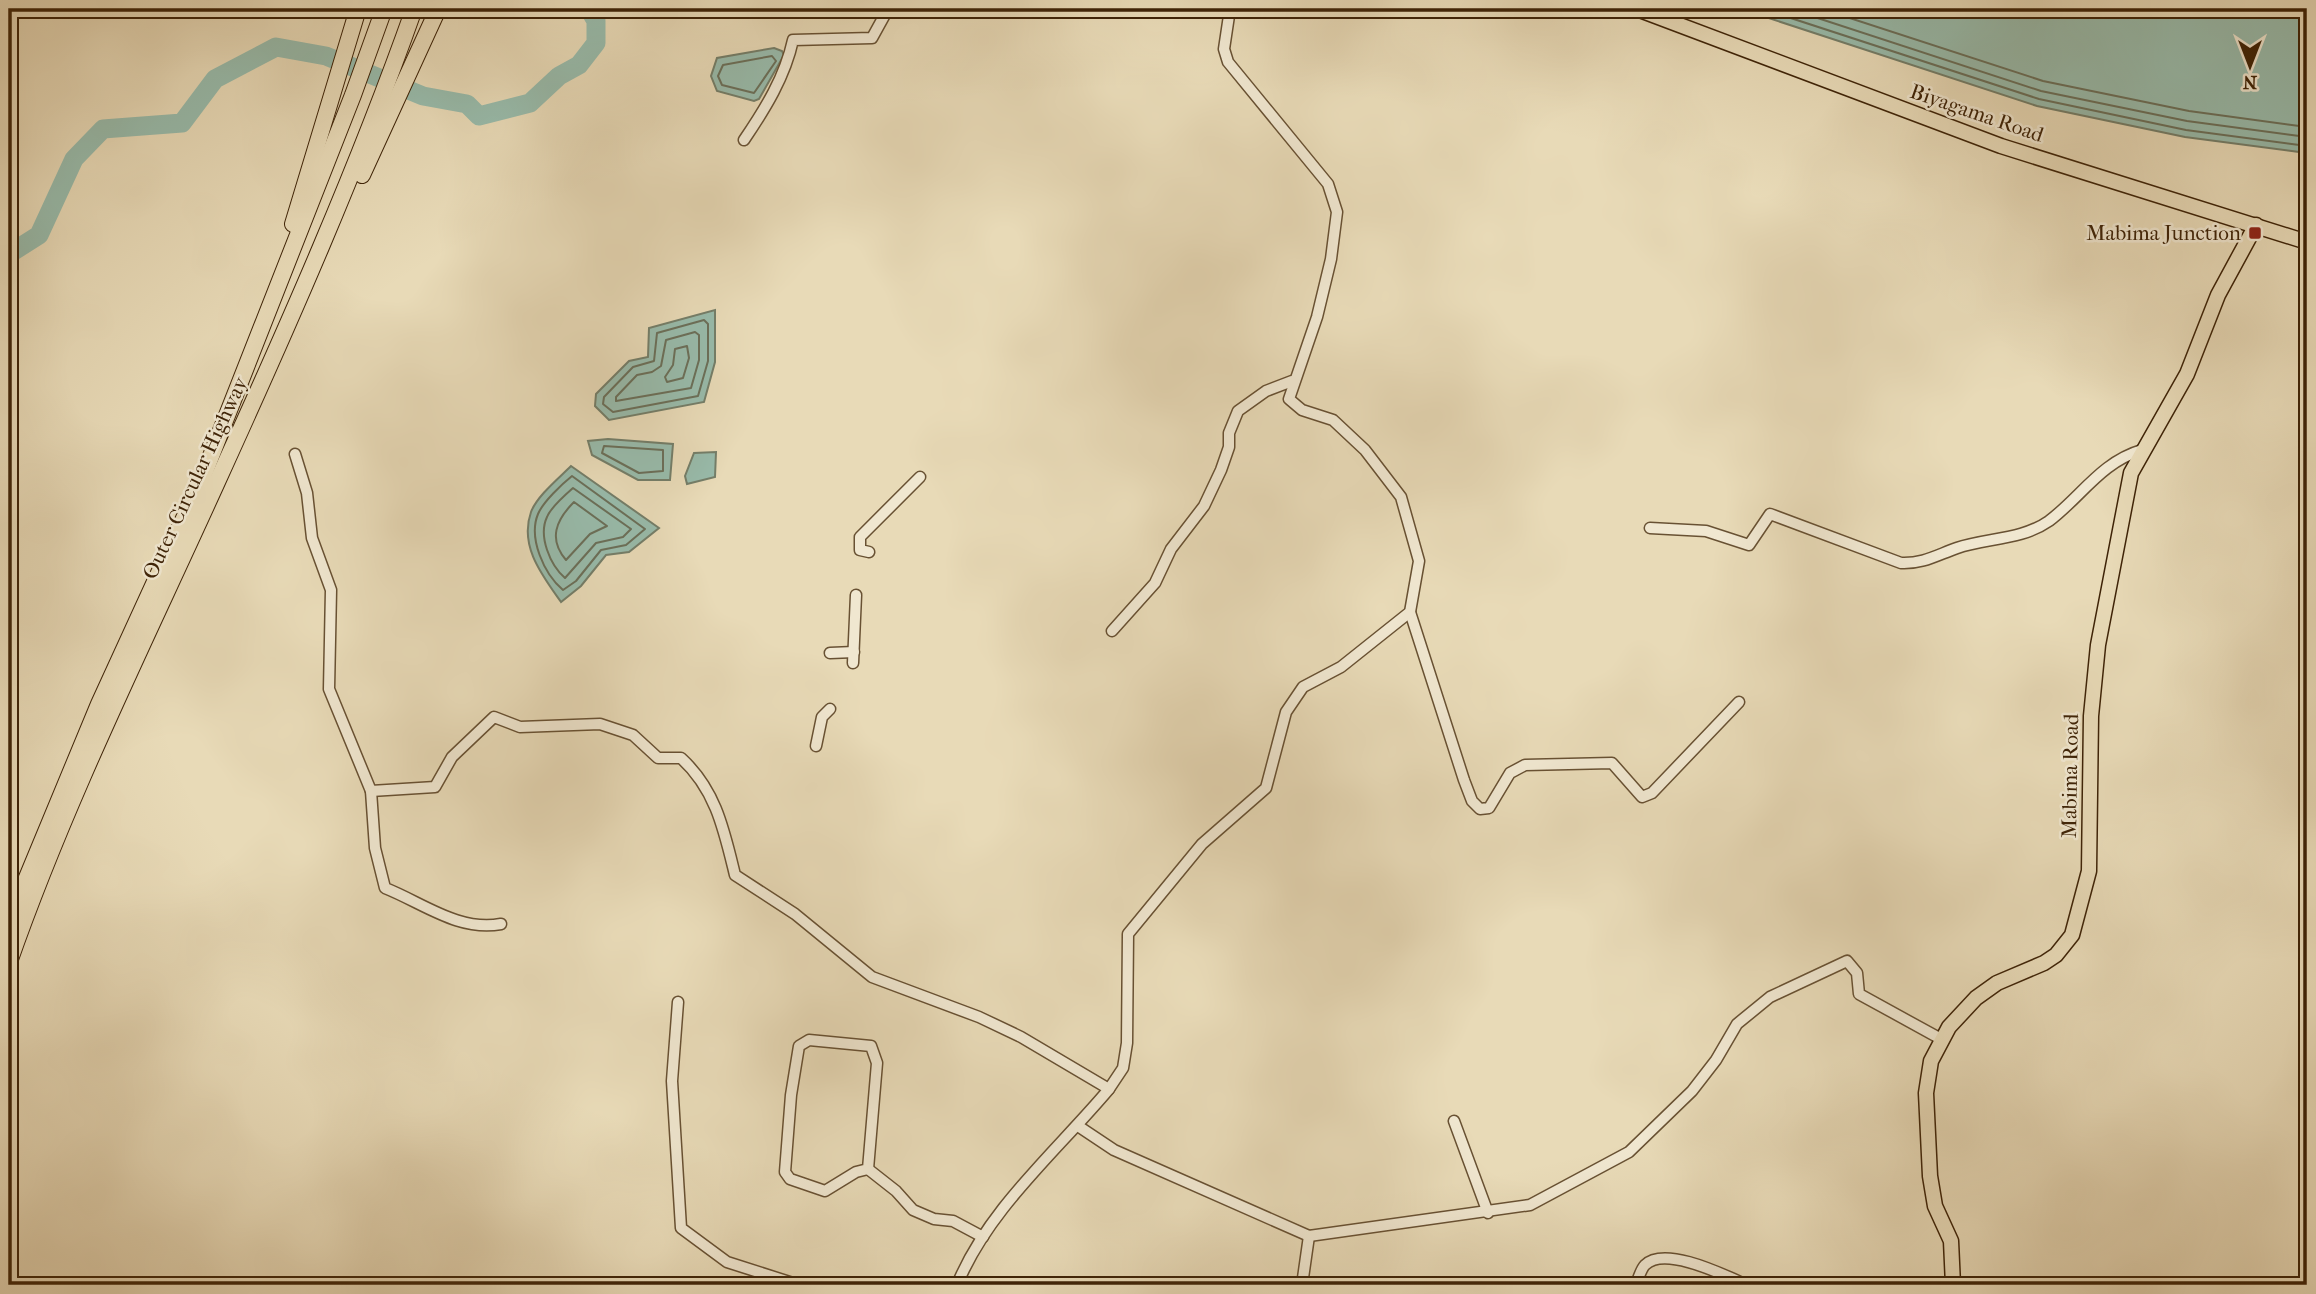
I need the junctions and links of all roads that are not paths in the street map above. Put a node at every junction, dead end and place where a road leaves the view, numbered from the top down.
1 (359, 9) edge
2 (384, 9) edge
3 (414, 9) edge
4 (438, 9) edge
5 (888, 9) edge
6 (1230, 9) edge
7 (1637, 9) edge
8 (744, 140) dead end
9 (2256, 225) junction
10 (2307, 242) edge
11 (270, 307) junction
12 (292, 314) junction
13 (1293, 381) junction
14 (2141, 450) junction
15 (295, 454) dead end
16 (920, 477) dead end
17 (1650, 528) dead end
18 (869, 552) dead end
19 (856, 595) dead end
20 (1410, 612) junction
21 (141, 630) junction
22 (1112, 631) dead end
23 (830, 653) dead end
24 (1739, 702) dead end
25 (830, 709) dead end
26 (816, 746) dead end
27 (371, 790) junction
28 (9, 921) edge
29 (501, 924) dead end
30 (9, 962) edge
31 (678, 1002) dead end
32 (1941, 1039) junction
33 (1109, 1089) junction
34 (1454, 1121) dead end
35 (1078, 1126) junction
36 (868, 1169) junction
37 (1488, 1213) junction
38 (1309, 1236) junction
39 (983, 1237) junction
40 (799, 1285) edge
41 (957, 1285) edge
42 (1303, 1285) edge
43 (1636, 1285) edge
44 (1746, 1285) edge
45 (1825, 1285) edge
46 (1841, 1285) edge
47 (1953, 1285) edge

1 - 11 highway
2 - 11 highway, Outer Circular Highway
3 - 12 highway, Outer Circular Highway
4 - 12 highway
5 - 8 street
6 - 13 street
7 - 9 main road, Biyagama Road
9 - 10 main road, Biyagama Road
9 - 14 main road, Mabima Road
11 - 21 highway, Outer Circular Highway
12 - 21 highway, Outer Circular Highway
13 - 20 street
13 - 22 street
14 - 17 street
14 - 32 main road, Mabima Road
15 - 27 street
16 - 18 street
19 - 23 street
20 - 24 street
20 - 33 street
21 - 28 highway, Outer Circular Highway
21 - 30 highway, Outer Circular Highway
25 - 26 street
27 - 29 street
27 - 33 street
31 - 40 street
32 - 37 street
32 - 47 main road, Mabima Road
33 - 35 street
34 - 37 street
35 - 38 street
35 - 39 street
36 - 36 street
36 - 39 street
37 - 38 street
38 - 42 street
39 - 41 street
43 - 44 street
45 - 46 street

